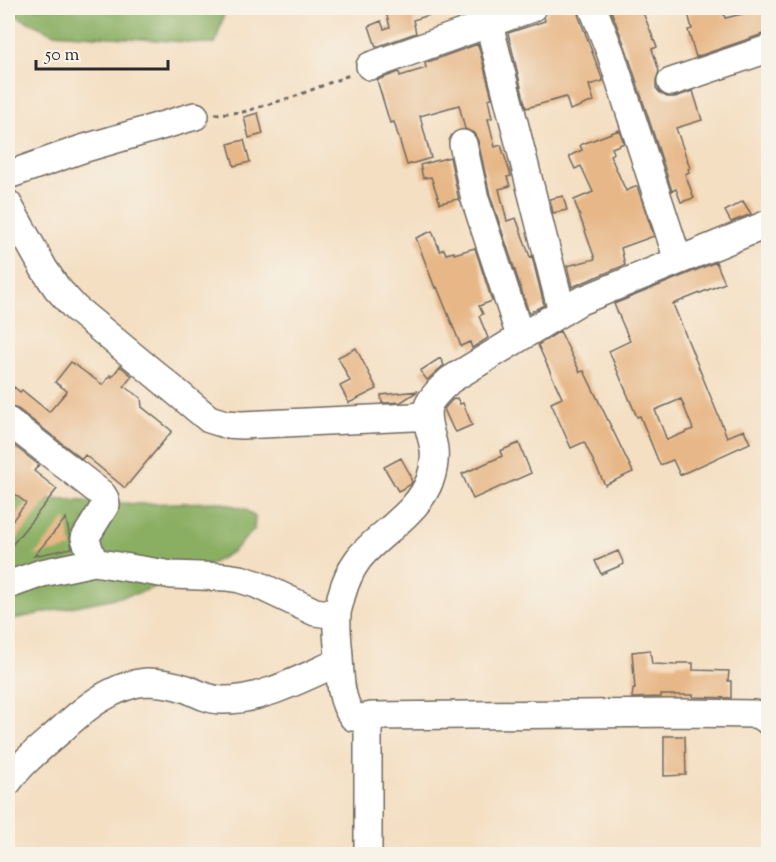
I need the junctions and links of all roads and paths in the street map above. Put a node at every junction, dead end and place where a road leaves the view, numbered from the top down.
1 (532, 8) edge
2 (593, 8) edge
3 (489, 24) junction
4 (768, 49) edge
5 (370, 66) joint
6 (671, 82) dead end
7 (195, 116) joint
8 (463, 144) dead end
9 (8, 175) edge
10 (8, 204) edge
11 (768, 224) edge
12 (678, 260) junction
13 (562, 312) junction
14 (520, 336) junction
15 (427, 414) junction
16 (8, 421) edge
17 (94, 562) junction
18 (8, 585) edge
19 (337, 615) junction
20 (339, 662) junction
21 (363, 718) junction
22 (768, 721) edge
23 (8, 782) edge
24 (368, 855) edge

1 - 3 street
2 - 12 street
3 - 5 street
3 - 13 street
4 - 6 street
5 - 7 path
7 - 9 street
8 - 14 street
10 - 15 street
11 - 12 street
12 - 13 street
13 - 14 street
14 - 15 street
15 - 19 street
16 - 17 street
17 - 18 street
17 - 19 street
19 - 20 street
20 - 21 street
20 - 23 street
21 - 22 street
21 - 24 street

